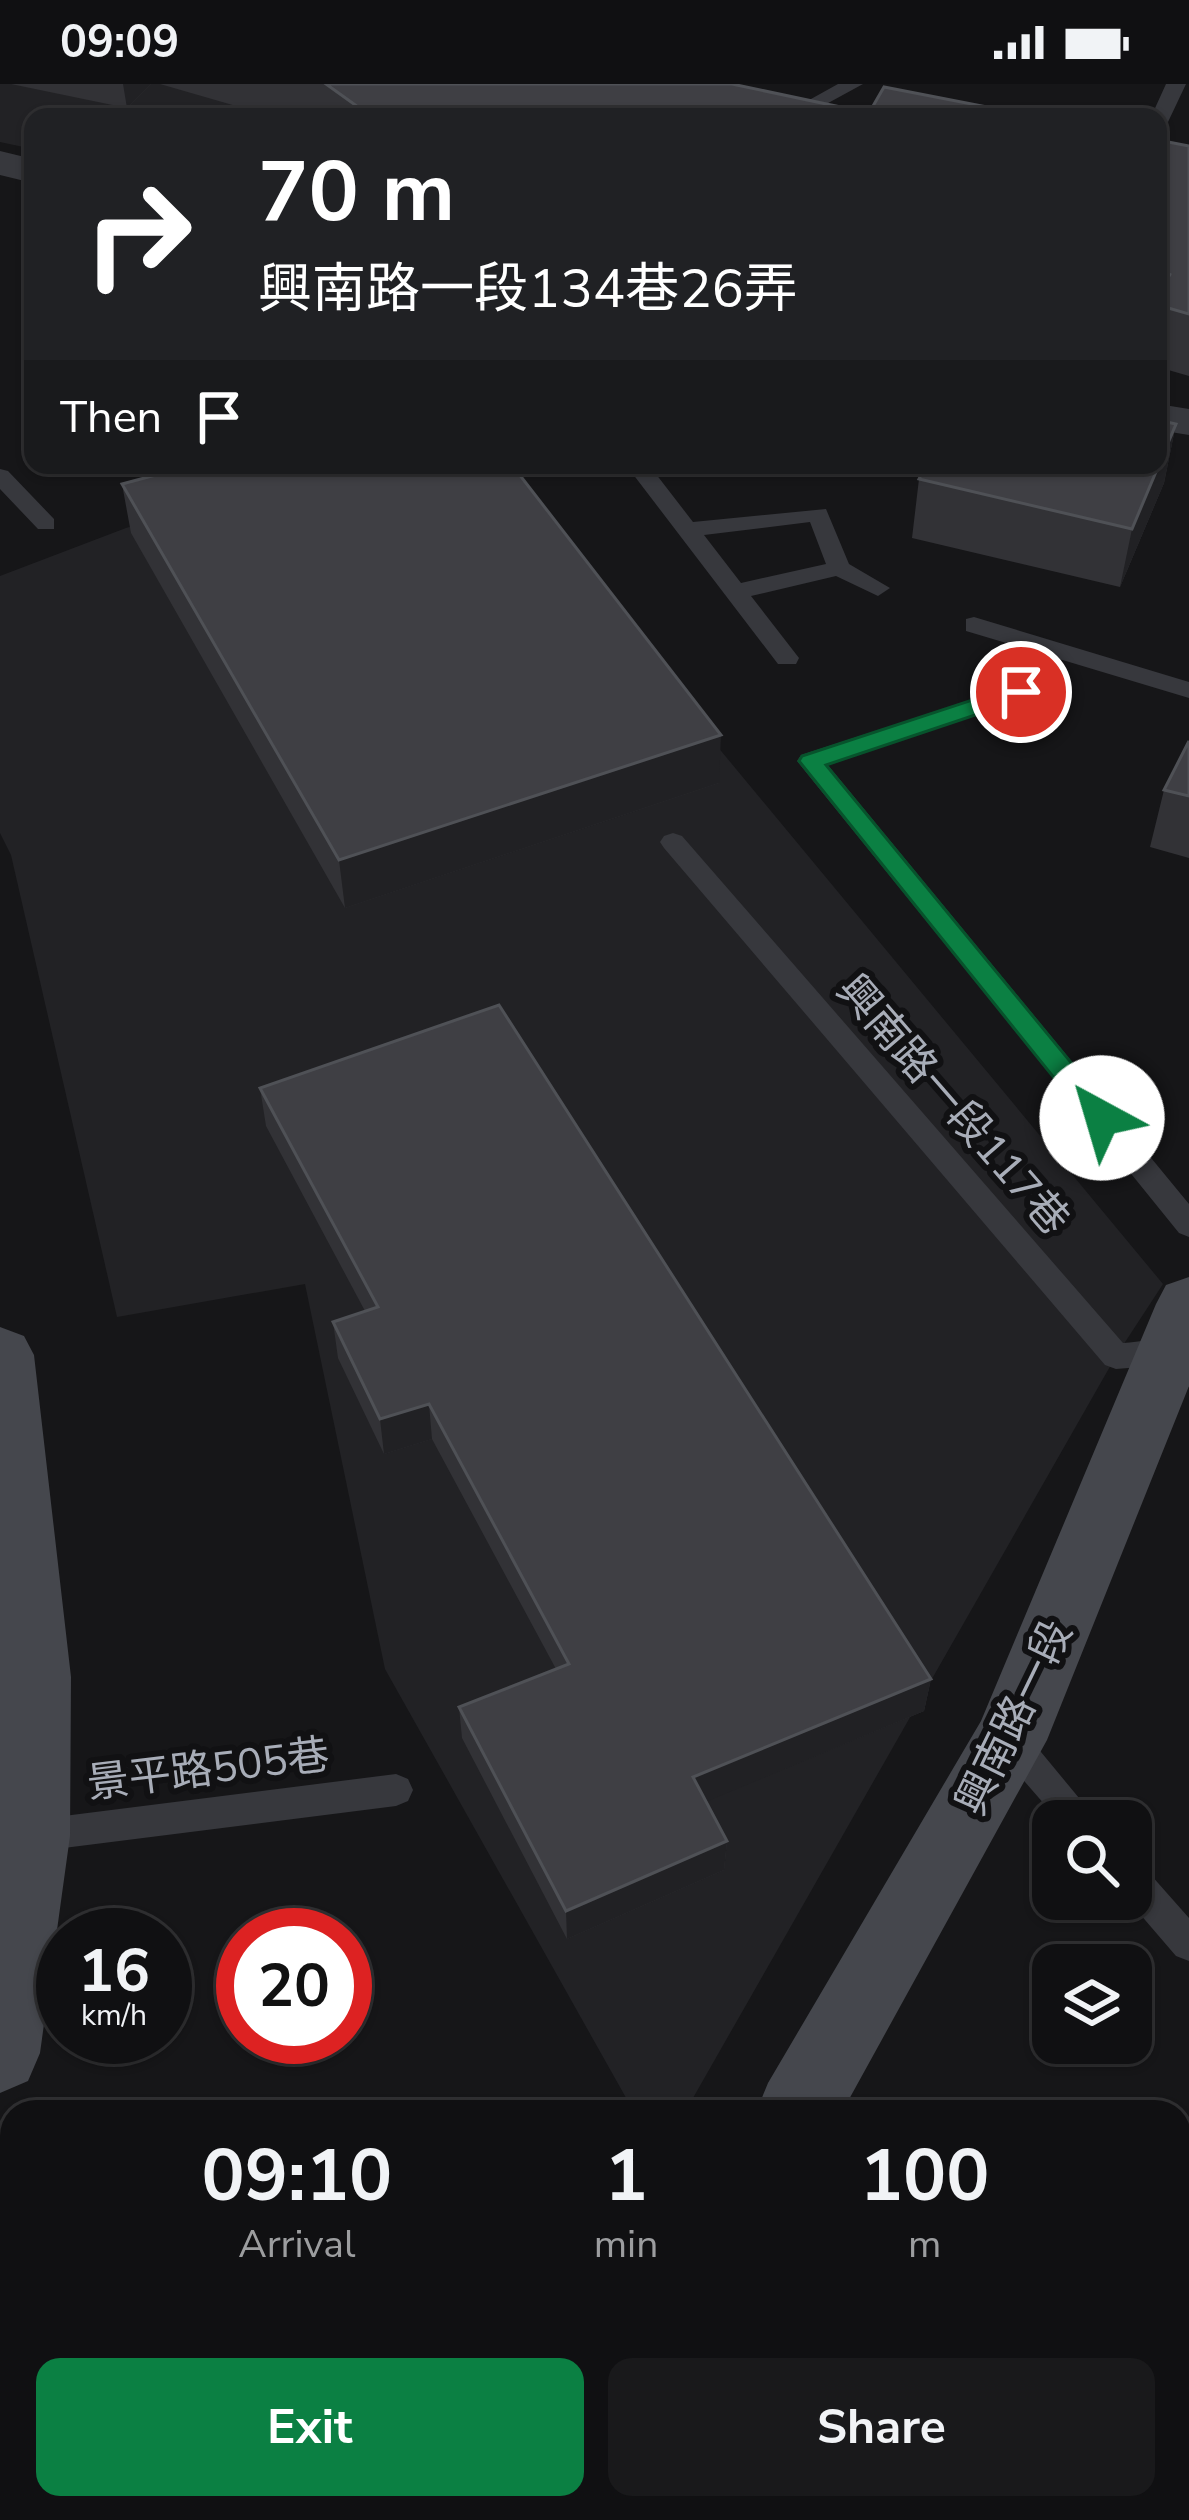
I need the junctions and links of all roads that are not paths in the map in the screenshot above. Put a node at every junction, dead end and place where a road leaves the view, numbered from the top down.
1 (853, 84) edge
2 (768, 95) edge
3 (812, 104) junction
4 (834, 108) edge
5 (644, 474) edge
6 (0, 476) edge
7 (46, 524) dead end
8 (687, 530) junction
9 (839, 568) junction
10 (878, 588) dead end
11 (735, 592) junction
12 (974, 625) dead end
13 (787, 658) dead end
14 (1189, 690) edge
15 (1021, 692) dead end
16 (673, 842) dead end
17 (1189, 1226) edge
18 (1184, 1343) edge
19 (0, 1355) edge
20 (1010, 1740) junction
21 (395, 1790) dead end
22 (1063, 1800) edge
23 (32, 1836) junction
24 (1152, 1902) edge
25 (1189, 1945) edge
26 (0, 2053) edge
27 (804, 2100) edge

1 - 3 lane
2 - 3 street
3 - 4 street
5 - 8 lane
6 - 7 lane
8 - 9 lane
8 - 11 lane
9 - 10 lane
9 - 11 lane
11 - 13 lane
12 - 14 lane
15 - 17 lane
16 - 18 lane, 興南路一段117巷
18 - 20 street, 興南路一段
19 - 23 street
20 - 22 lane
20 - 27 street, 興南路一段
21 - 23 lane, 景平路505巷
23 - 26 street
24 - 25 lane

